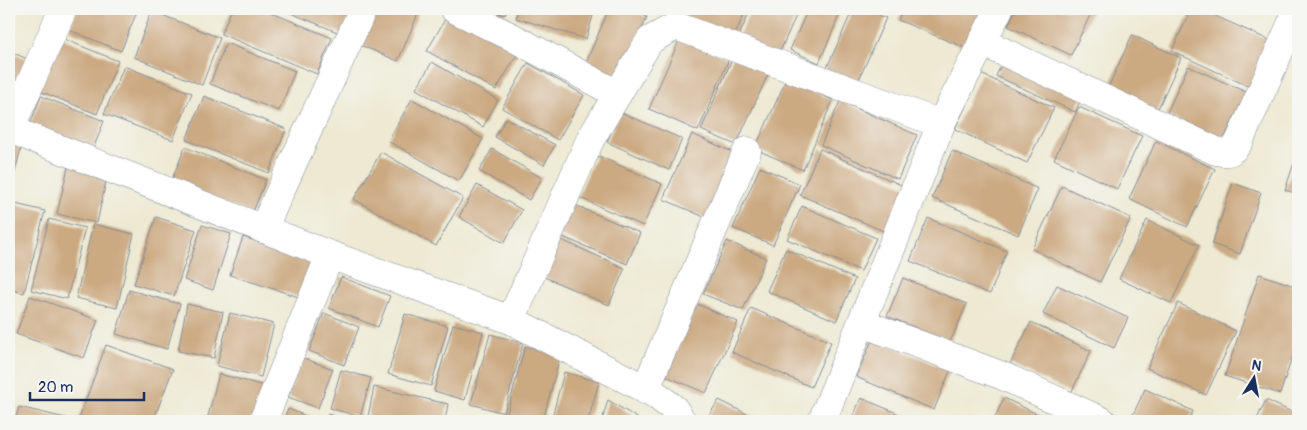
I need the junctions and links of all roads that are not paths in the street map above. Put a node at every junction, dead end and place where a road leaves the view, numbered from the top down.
1 (63, 9) edge
2 (363, 9) edge
3 (454, 9) edge
4 (999, 9) edge
5 (1298, 9) edge
6 (982, 42) junction
7 (617, 94) junction
8 (941, 124) junction
9 (9, 129) edge
10 (747, 151) dead end
11 (263, 229) junction
12 (330, 255) junction
13 (511, 320) junction
14 (862, 323) junction
15 (646, 390) junction
16 (263, 421) edge
17 (682, 421) edge
18 (822, 421) edge
19 (1102, 421) edge

1 - 9 street
2 - 11 street
3 - 7 street
4 - 6 street
5 - 6 street
6 - 8 street
7 - 8 street
7 - 13 street
8 - 14 street
9 - 11 street
10 - 15 street
11 - 12 street
12 - 13 street
12 - 16 street
13 - 15 street
14 - 18 street
14 - 19 street
15 - 17 street

